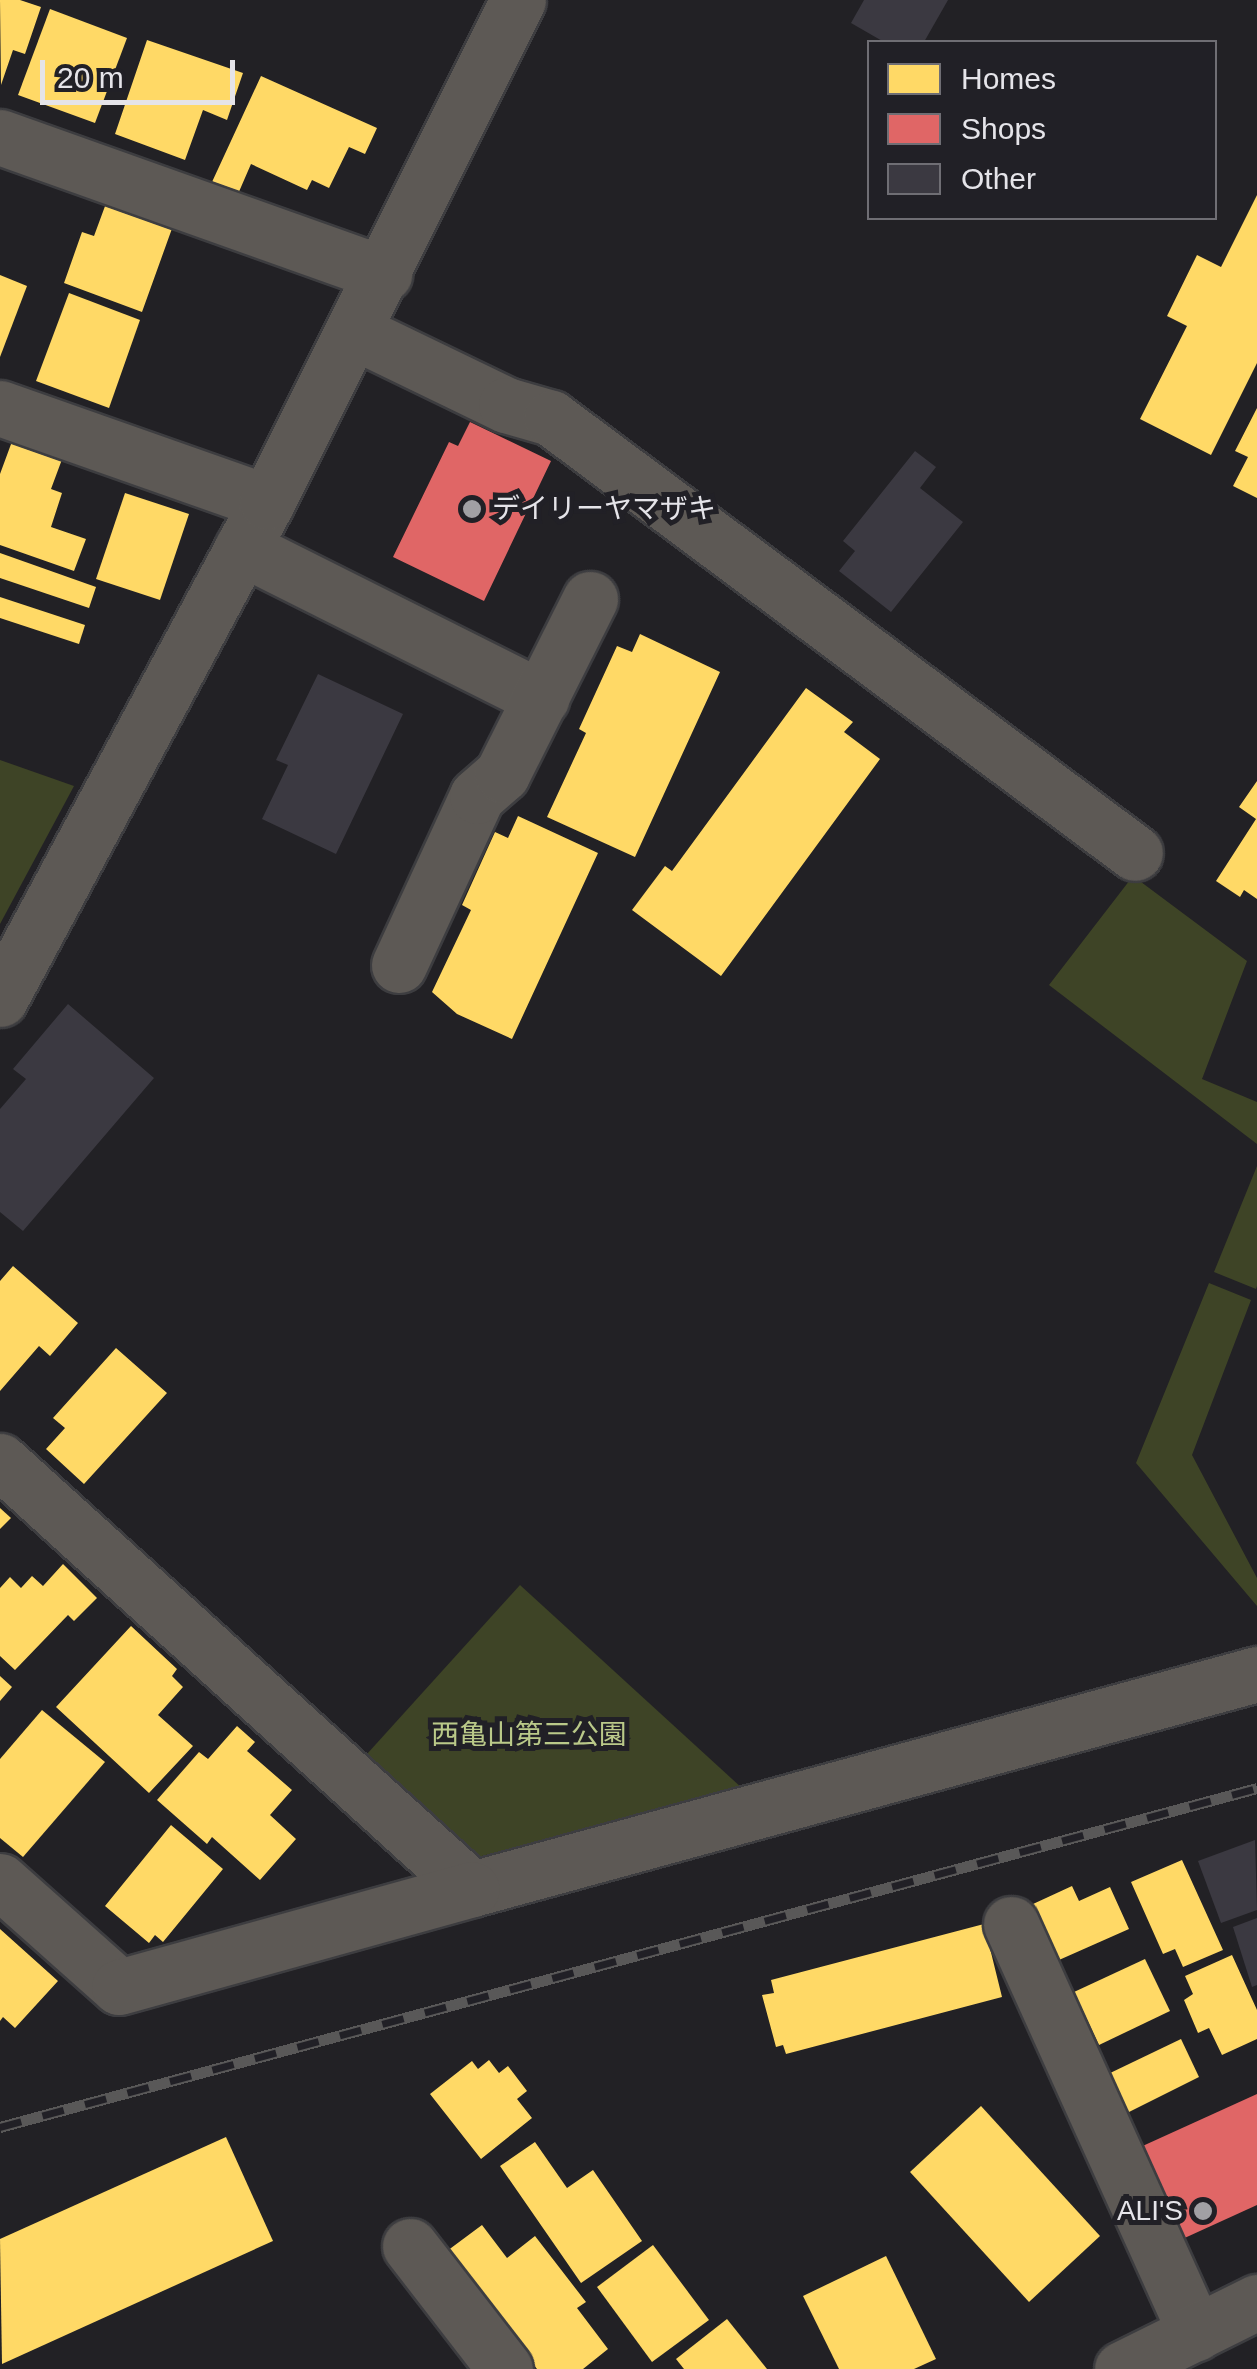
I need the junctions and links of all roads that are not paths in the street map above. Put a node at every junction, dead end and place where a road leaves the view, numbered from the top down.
1 (518, 0) edge
2 (0, 136) edge
3 (384, 274) junction
4 (355, 332) junction
5 (0, 408) edge
6 (254, 525) junction
7 (590, 599) dead end
8 (541, 698) junction
9 (1135, 853) dead end
10 (398, 965) dead end
11 (0, 999) edge
12 (0, 1461) edge
13 (1257, 1674) edge
14 (0, 1880) edge
15 (472, 1889) junction
16 (1011, 1924) dead end
17 (410, 2246) dead end
18 (1257, 2302) edge
19 (1196, 2333) junction
20 (505, 2369) edge
21 (1122, 2369) edge

1 - 3 street
2 - 3 street
3 - 4 street
4 - 6 street
4 - 9 street
5 - 6 street
6 - 8 street
6 - 11 street
7 - 8 street
8 - 10 street
12 - 15 street
13 - 15 street
14 - 15 street
16 - 19 street
17 - 20 street
18 - 19 street
19 - 21 street

